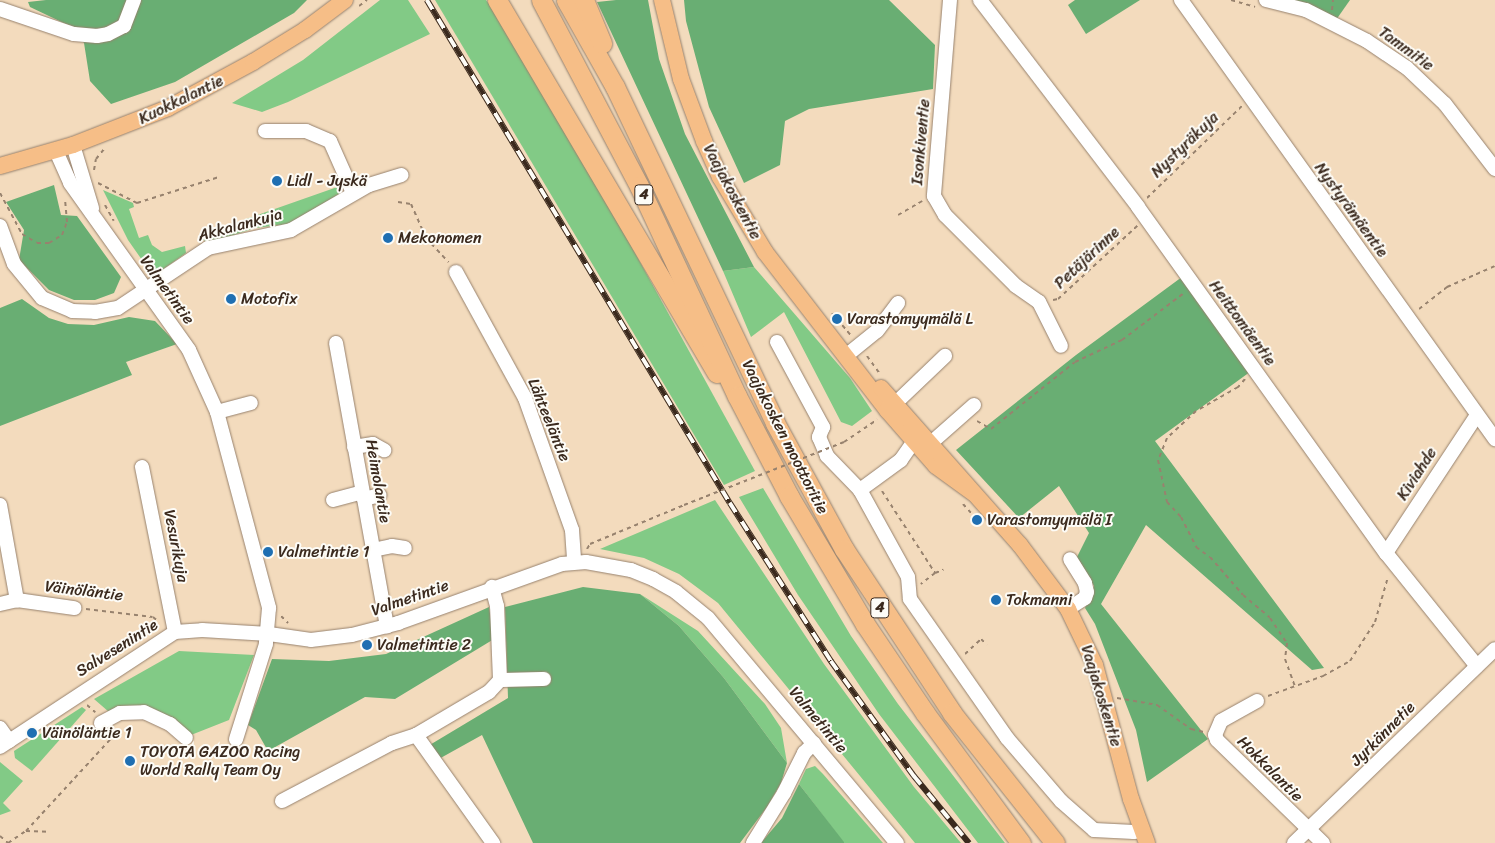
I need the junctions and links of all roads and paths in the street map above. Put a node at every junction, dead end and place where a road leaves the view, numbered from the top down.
1 (134, 0) edge
2 (345, 0) edge
3 (497, 0) edge
4 (541, 0) edge
5 (566, 0) edge
6 (584, 0) edge
7 (662, 0) edge
8 (950, 0) edge
9 (980, 0) edge
10 (1181, 0) edge
11 (1266, 0) edge
12 (1333, 0) edge
13 (1307, 5) edge
14 (0, 8) edge
15 (1332, 13) dead end
16 (615, 88) junction
17 (1249, 99) junction
18 (265, 131) dead end
19 (73, 146) junction
20 (56, 151) junction
21 (2, 166) edge
22 (1495, 170) edge
23 (401, 175) dead end
24 (219, 176) dead end
25 (70, 183) junction
26 (98, 183) dead end
27 (0, 193) edge
28 (353, 193) junction
29 (922, 201) dead end
30 (398, 202) dead end
31 (1142, 213) junction
32 (898, 215) dead end
33 (95, 218) junction
34 (0, 226) edge
35 (1495, 266) edge
36 (456, 272) joint
37 (1194, 286) junction
38 (145, 289) junction
39 (1038, 302) junction
40 (898, 303) dead end
41 (1407, 318) junction
42 (777, 342) dead end
43 (336, 343) dead end
44 (1061, 346) dead end
45 (945, 356) dead end
46 (849, 357) junction
47 (1254, 369) junction
48 (737, 396) junction
49 (900, 398) dead end
50 (251, 403) dead end
51 (970, 410) joint
52 (217, 412) junction
53 (882, 415) dead end
54 (1477, 415) junction
55 (1495, 440) edge
56 (923, 442) junction
57 (354, 447) junction
58 (384, 450) dead end
59 (142, 467) dead end
60 (874, 479) junction
61 (860, 490) junction
62 (363, 495) junction
63 (380, 495) dead end
64 (333, 500) dead end
65 (1, 506) edge
66 (405, 548) dead end
67 (373, 550) junction
68 (586, 551) dead end
69 (1386, 552) junction
70 (1070, 559) dead end
71 (574, 562) junction
72 (1398, 568) junction
73 (943, 570) dead end
74 (935, 573) junction
75 (492, 587) junction
76 (914, 591) dead end
77 (17, 600) junction
78 (0, 608) edge
79 (74, 608) joint
80 (1068, 609) junction
81 (162, 625) dead end
82 (387, 626) junction
83 (175, 632) junction
84 (269, 634) junction
85 (986, 645) dead end
86 (1495, 649) edge
87 (962, 656) dead end
88 (1477, 666) junction
89 (544, 679) dead end
90 (500, 680) junction
91 (1295, 686) junction
92 (1115, 698) dead end
93 (1257, 701) joint
94 (101, 723) dead end
95 (0, 728) edge
96 (117, 732) dead end
97 (416, 735) junction
98 (1215, 735) junction
99 (186, 738) dead end
100 (236, 739) dead end
101 (814, 743) junction
102 (4, 744) edge
103 (282, 801) dead end
104 (26, 831) junction
105 (1308, 831) junction
106 (49, 832) dead end
107 (0, 836) edge
108 (1144, 836) edge
109 (494, 843) edge
110 (753, 843) edge
111 (897, 843) edge
112 (1021, 843) edge
113 (1055, 843) edge
114 (1294, 843) edge
115 (1323, 843) edge

1 - 14 street
2 - 19 main road, Kuokkalantie
3 - 48 highway
4 - 48 highway, Vaajakosken moottoritie / 4
5 - 16 highway, Vaajakosken moottoritie / 4
6 - 16 highway
7 - 46 main road, Vaajakoskentie
8 - 39 street, Isonkiventie
9 - 31 street, Heittomäentie
10 - 17 street, Nystyrämäentie
11 - 13 street, Tammitie
12 - 15 path
13 - 22 street, Tammitie
16 - 113 highway, Vaajakosken moottoritie / 4
17 - 31 path, Nystyräkuja
17 - 41 street, Nystyrämäentie
18 - 28 street
19 - 20 main road, Kuokkalantie
19 - 33 street, Valmetintie
20 - 21 main road, Kuokkalantie
20 - 25 street, Valmetintie
23 - 28 street, Akkalankuja
24 - 26 path
25 - 27 path
25 - 33 street, Valmetintie
28 - 38 street, Akkalankuja
29 - 32 path
30 - 36 path
31 - 37 street, Heittomäentie
31 - 39 path, Petäjärinne
33 - 38 street, Valmetintie
34 - 38 street, Akkalankuja
35 - 41 path
36 - 71 street, Lähteeläntie
37 - 47 street, Heittomäentie
37 - 51 path
38 - 52 street, Valmetintie
39 - 44 street
40 - 46 street
41 - 54 street, Nystyrämäentie
42 - 61 street
43 - 57 street, Heimolantie
45 - 49 street
46 - 56 main road, Vaajakoskentie
47 - 69 street, Heittomäentie
47 - 91 path
48 - 112 highway, Vaajakosken moottoritie / 4
50 - 52 street
51 - 56 street
52 - 84 street, Valmetintie
53 - 68 path, bridge
54 - 55 street, Nystyrämäentie
54 - 69 street, Kiviahde
56 - 60 street
56 - 80 main road, Vaajakoskentie
57 - 58 street
57 - 62 street, Heimolantie
59 - 83 street, Vesurikuja
60 - 61 street
60 - 74 path
61 - 108 street
62 - 63 street
62 - 64 street
62 - 67 street, Heimolantie
65 - 77 street
66 - 67 street
67 - 82 street, Heimolantie
69 - 72 street, Heittomäentie
70 - 80 street
71 - 75 street, Valmetintie
71 - 101 street, Valmetintie
72 - 88 street, Heittomäentie
72 - 91 path
73 - 74 path
74 - 76 path
75 - 82 street, Valmetintie
75 - 90 street
77 - 78 street, Väinöläntie
77 - 79 street, Väinöläntie
79 - 81 path, Väinöläntie
80 - 108 main road, Vaajakoskentie
82 - 84 street, Valmetintie
83 - 84 street, Salvesenintie
83 - 102 street, Salvesenintie
84 - 100 street
85 - 87 path
86 - 88 street, Jyrkännetie
88 - 105 street, Jyrkännetie
89 - 90 street
90 - 97 street
91 - 93 path
92 - 98 path
93 - 98 street, Hokkalantie
94 - 99 street
95 - 102 street
96 - 104 path
97 - 103 street
97 - 109 street
98 - 105 street, Hokkalantie
101 - 110 street
101 - 111 street, Valmetintie
104 - 106 path
104 - 107 path
105 - 114 street, Jyrkännetie
105 - 115 street, Hokkalantie

